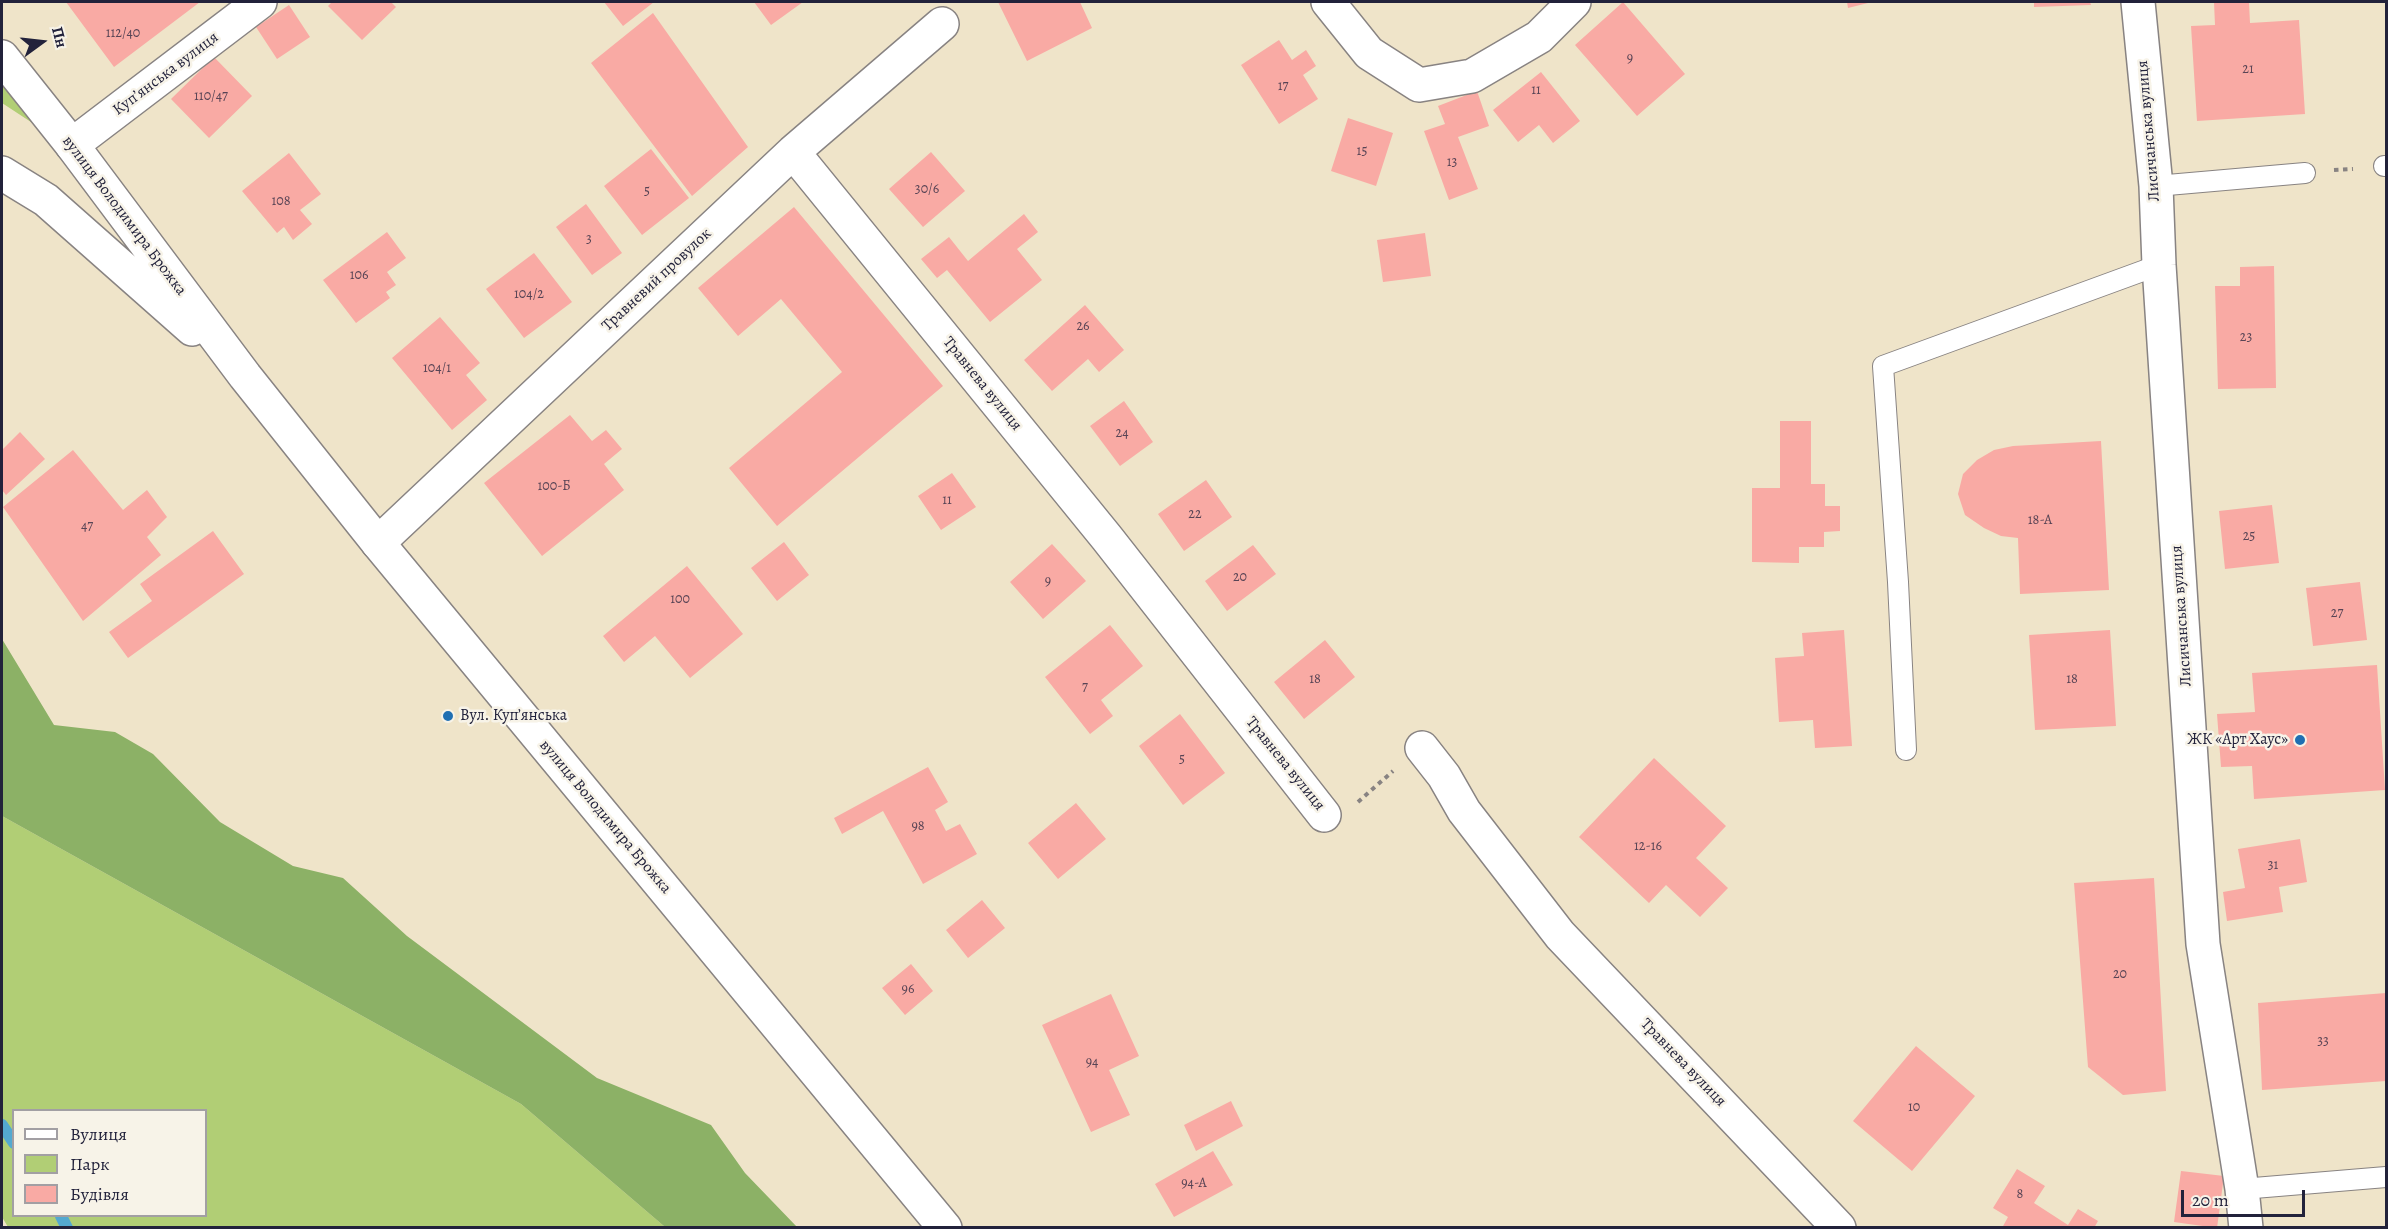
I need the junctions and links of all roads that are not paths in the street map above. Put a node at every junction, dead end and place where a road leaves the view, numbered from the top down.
1 (260, 2) edge
2 (1328, 2) edge
3 (1574, 2) edge
4 (2138, 2) edge
5 (942, 24) dead end
6 (2, 57) edge
7 (72, 145) junction
8 (793, 152) junction
9 (2, 173) edge
10 (2305, 173) dead end
11 (2156, 186) junction
12 (2159, 265) junction
13 (244, 376) junction
14 (378, 543) junction
15 (1422, 748) road end
16 (1906, 750) dead end
17 (1324, 815) road end
18 (2386, 1177) edge
19 (2242, 1189) junction
20 (945, 1227) edge
21 (1839, 1227) edge
22 (2246, 1227) edge

1 - 7 street, Купʼянська вулиця
2 - 3 street
4 - 11 street, Лисичанська вулиця
5 - 8 street, Травневий провулок
6 - 7 street, вулиця Володимира Брожка
7 - 13 street, вулиця Володимира Брожка
8 - 14 street, Травневий провулок
8 - 17 street, Травнева вулиця
9 - 13 street, вулиця Володимира Брожка
10 - 11 lane
11 - 12 street, Лисичанська вулиця
12 - 16 lane
12 - 19 street, Лисичанська вулиця
13 - 14 street, вулиця Володимира Брожка
14 - 20 street, вулиця Володимира Брожка
15 - 21 street, Травнева вулиця
18 - 19 lane
19 - 22 street, Лисичанська вулиця

